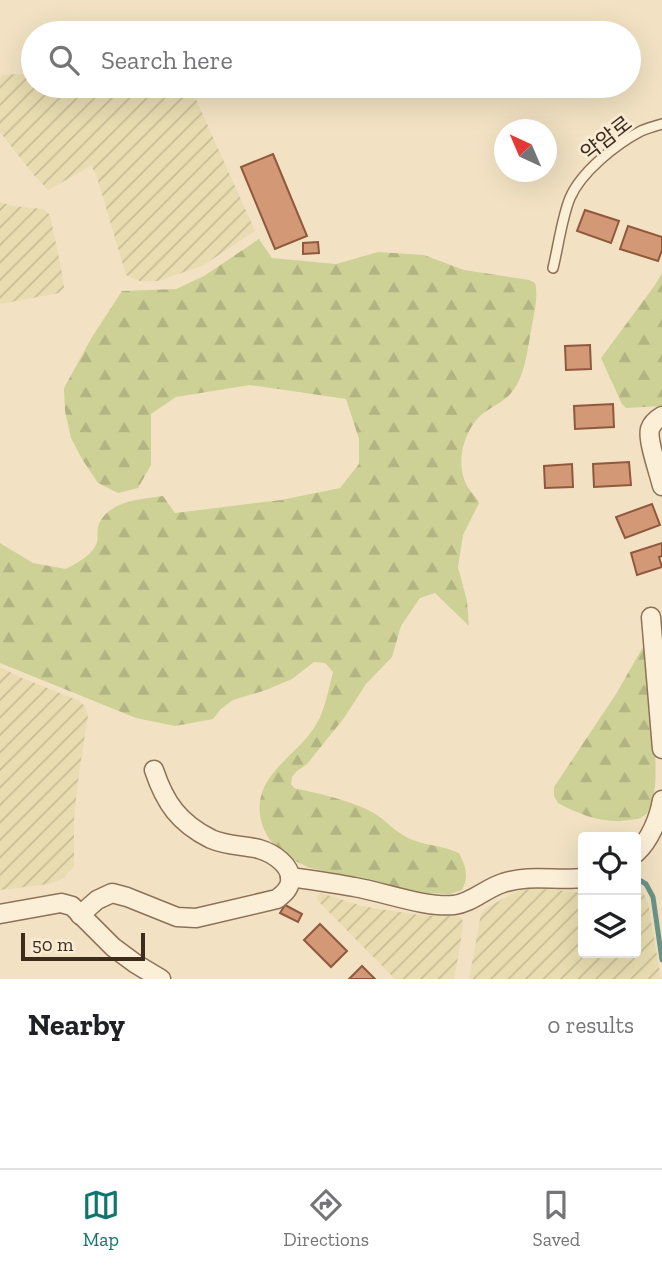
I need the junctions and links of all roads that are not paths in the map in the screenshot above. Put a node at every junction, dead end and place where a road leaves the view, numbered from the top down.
1 (662, 124) edge
2 (553, 268) dead end
3 (662, 416) edge
4 (662, 486) edge
5 (651, 617) dead end
6 (662, 749) edge
7 (154, 770) dead end
8 (662, 800) edge
9 (641, 847) edge
10 (290, 877) junction
11 (578, 878) edge
12 (0, 914) edge
13 (80, 915) junction
14 (161, 979) edge

1 - 2 lane, 약암로
3 - 4 street
5 - 6 street
7 - 10 street
8 - 9 street
10 - 11 street
10 - 13 street
12 - 13 street
13 - 14 street

